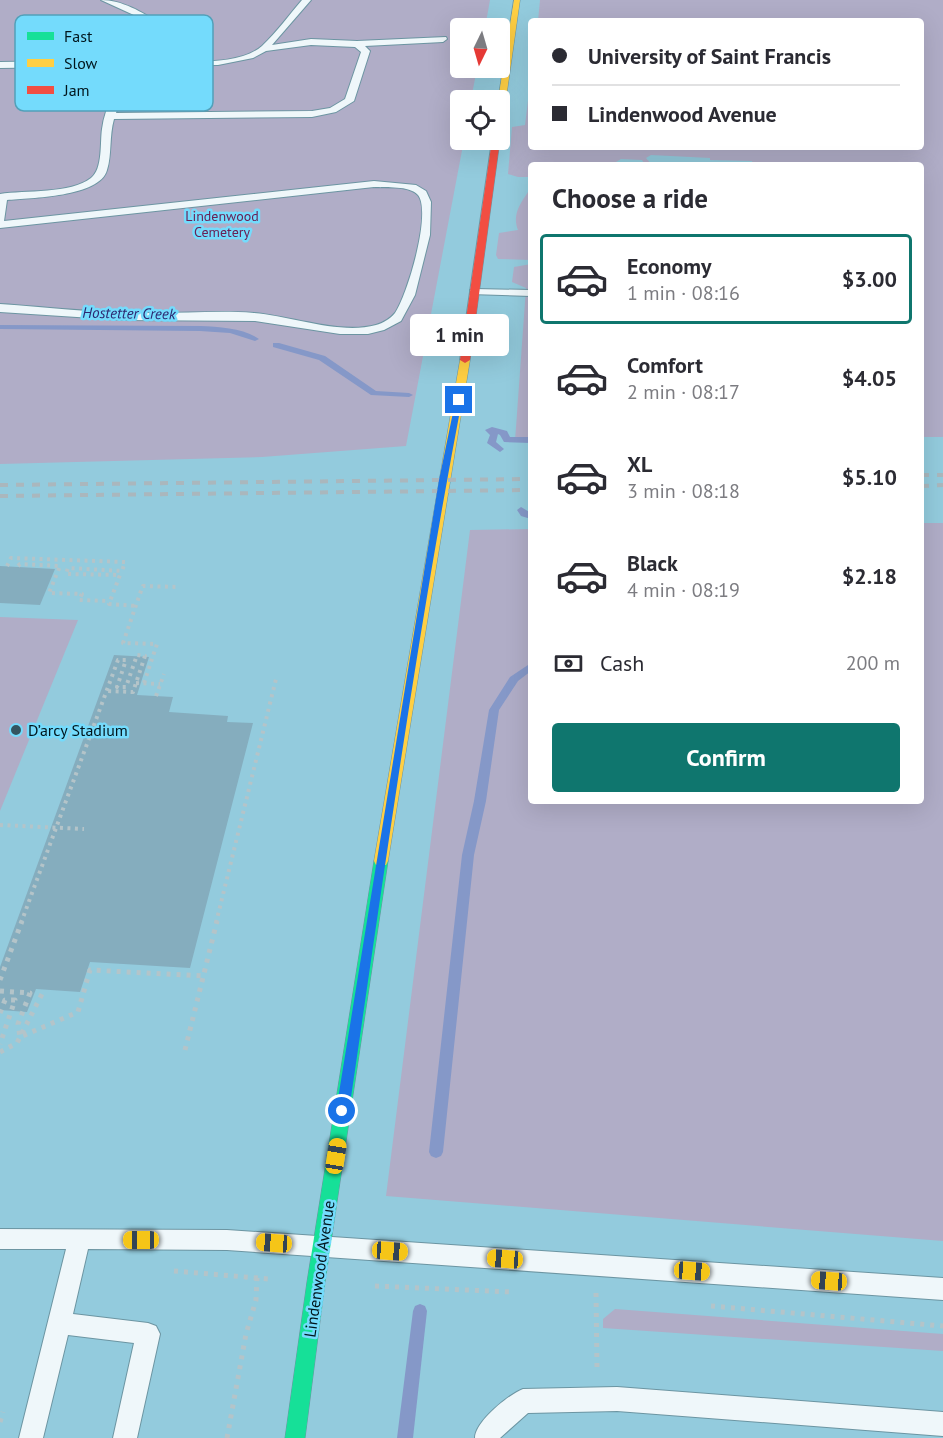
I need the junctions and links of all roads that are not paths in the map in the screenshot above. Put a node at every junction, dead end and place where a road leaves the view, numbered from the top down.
1 (105, 0) edge
2 (139, 0) edge
3 (307, 0) edge
4 (517, 0) edge
5 (123, 6) junction
6 (140, 15) edge
7 (279, 33) junction
8 (443, 39) dead end
9 (328, 41) junction
10 (357, 44) junction
11 (264, 49) junction
12 (213, 63) edge
13 (0, 65) edge
14 (15, 65) edge
15 (503, 90) edge
16 (112, 111) edge
17 (111, 116) junction
18 (495, 150) edge
19 (1, 197) edge
20 (0, 219) edge
21 (0, 225) edge
22 (474, 292) junction
23 (528, 293) edge
24 (0, 308) edge
25 (0, 1239) edge
26 (78, 1241) junction
27 (322, 1246) junction
28 (943, 1289) edge
29 (58, 1323) junction
30 (943, 1424) edge
31 (31, 1438) edge
32 (124, 1438) edge
33 (295, 1438) edge
34 (487, 1438) edge

1 - 5 lane
2 - 5 lane
3 - 7 lane
4 - 15 street
5 - 6 lane
7 - 9 lane
7 - 11 lane
8 - 10 lane
9 - 10 lane
9 - 11 lane
10 - 17 lane
11 - 12 lane
13 - 14 lane
16 - 17 lane
17 - 19 lane
18 - 22 street, Lindenwood Avenue
19 - 20 lane
21 - 24 lane
22 - 23 lane
22 - 27 street, Lindenwood Avenue
25 - 26 lane
26 - 27 lane
26 - 29 lane
27 - 28 lane
27 - 33 street, Lindenwood Avenue
29 - 31 lane
29 - 32 lane
30 - 34 lane

